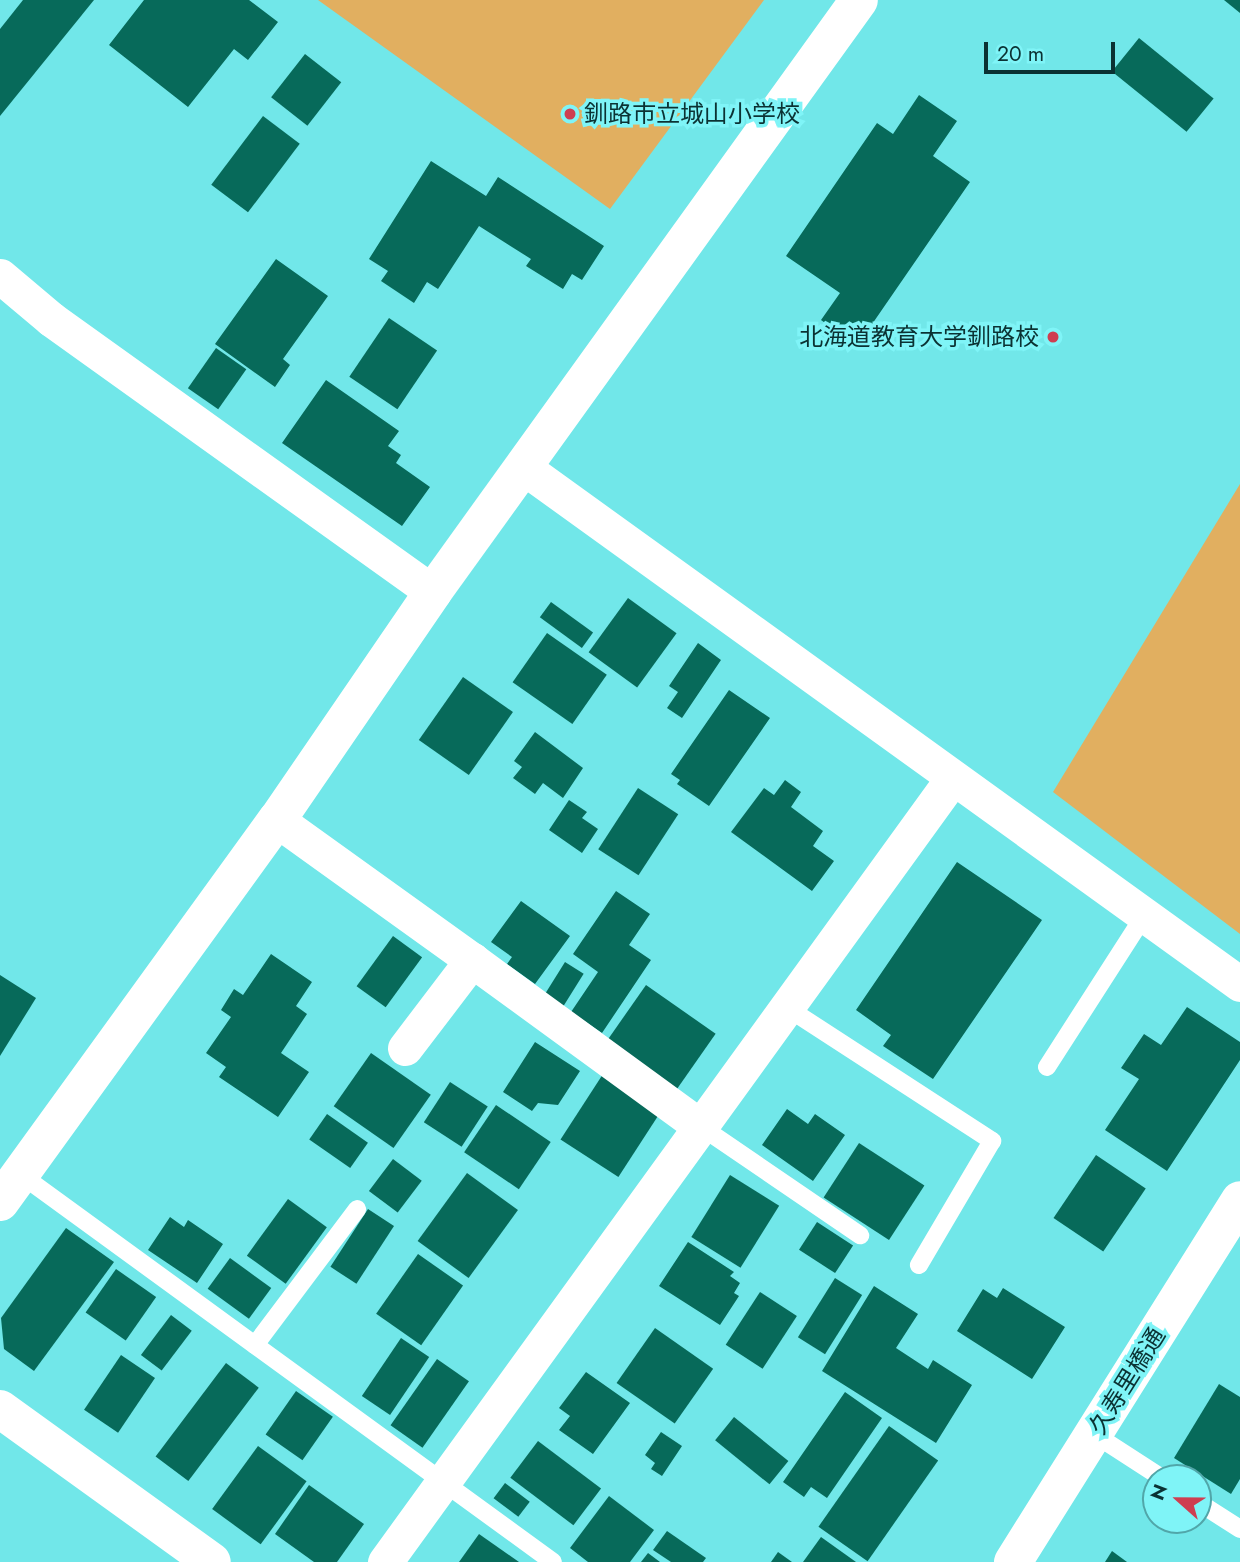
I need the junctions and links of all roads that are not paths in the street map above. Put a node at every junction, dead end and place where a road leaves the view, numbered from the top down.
1 (859, 0) edge
2 (0, 276) edge
3 (523, 467) junction
4 (433, 592) junction
5 (952, 779) junction
6 (277, 820) junction
7 (1144, 916) junction
8 (472, 960) junction
9 (1240, 984) edge
10 (786, 1007) junction
11 (405, 1048) dead end
12 (1046, 1066) dead end
13 (700, 1126) junction
14 (10, 1188) edge
15 (357, 1209) dead end
16 (1237, 1211) edge
17 (860, 1235) dead end
18 (919, 1265) dead end
19 (255, 1345) junction
20 (0, 1409) edge
21 (1094, 1434) junction
22 (1142, 1465) edge
23 (443, 1482) junction
24 (1212, 1511) edge
25 (1240, 1529) edge
26 (212, 1562) edge
27 (385, 1562) edge
28 (553, 1562) edge
29 (1013, 1562) edge

1 - 3 street
2 - 4 street
3 - 4 street
3 - 5 street
4 - 6 street
5 - 7 street
5 - 10 street
6 - 8 street
6 - 14 street
7 - 9 street
7 - 12 lane
8 - 11 street
8 - 13 street
10 - 13 street
10 - 18 lane
13 - 17 lane
13 - 23 street
14 - 19 lane
15 - 19 lane
16 - 21 street, 久寿里橋通
19 - 23 lane
20 - 26 street
21 - 22 lane
21 - 29 street, 久寿里橋通
23 - 27 street
23 - 28 lane
24 - 25 lane

